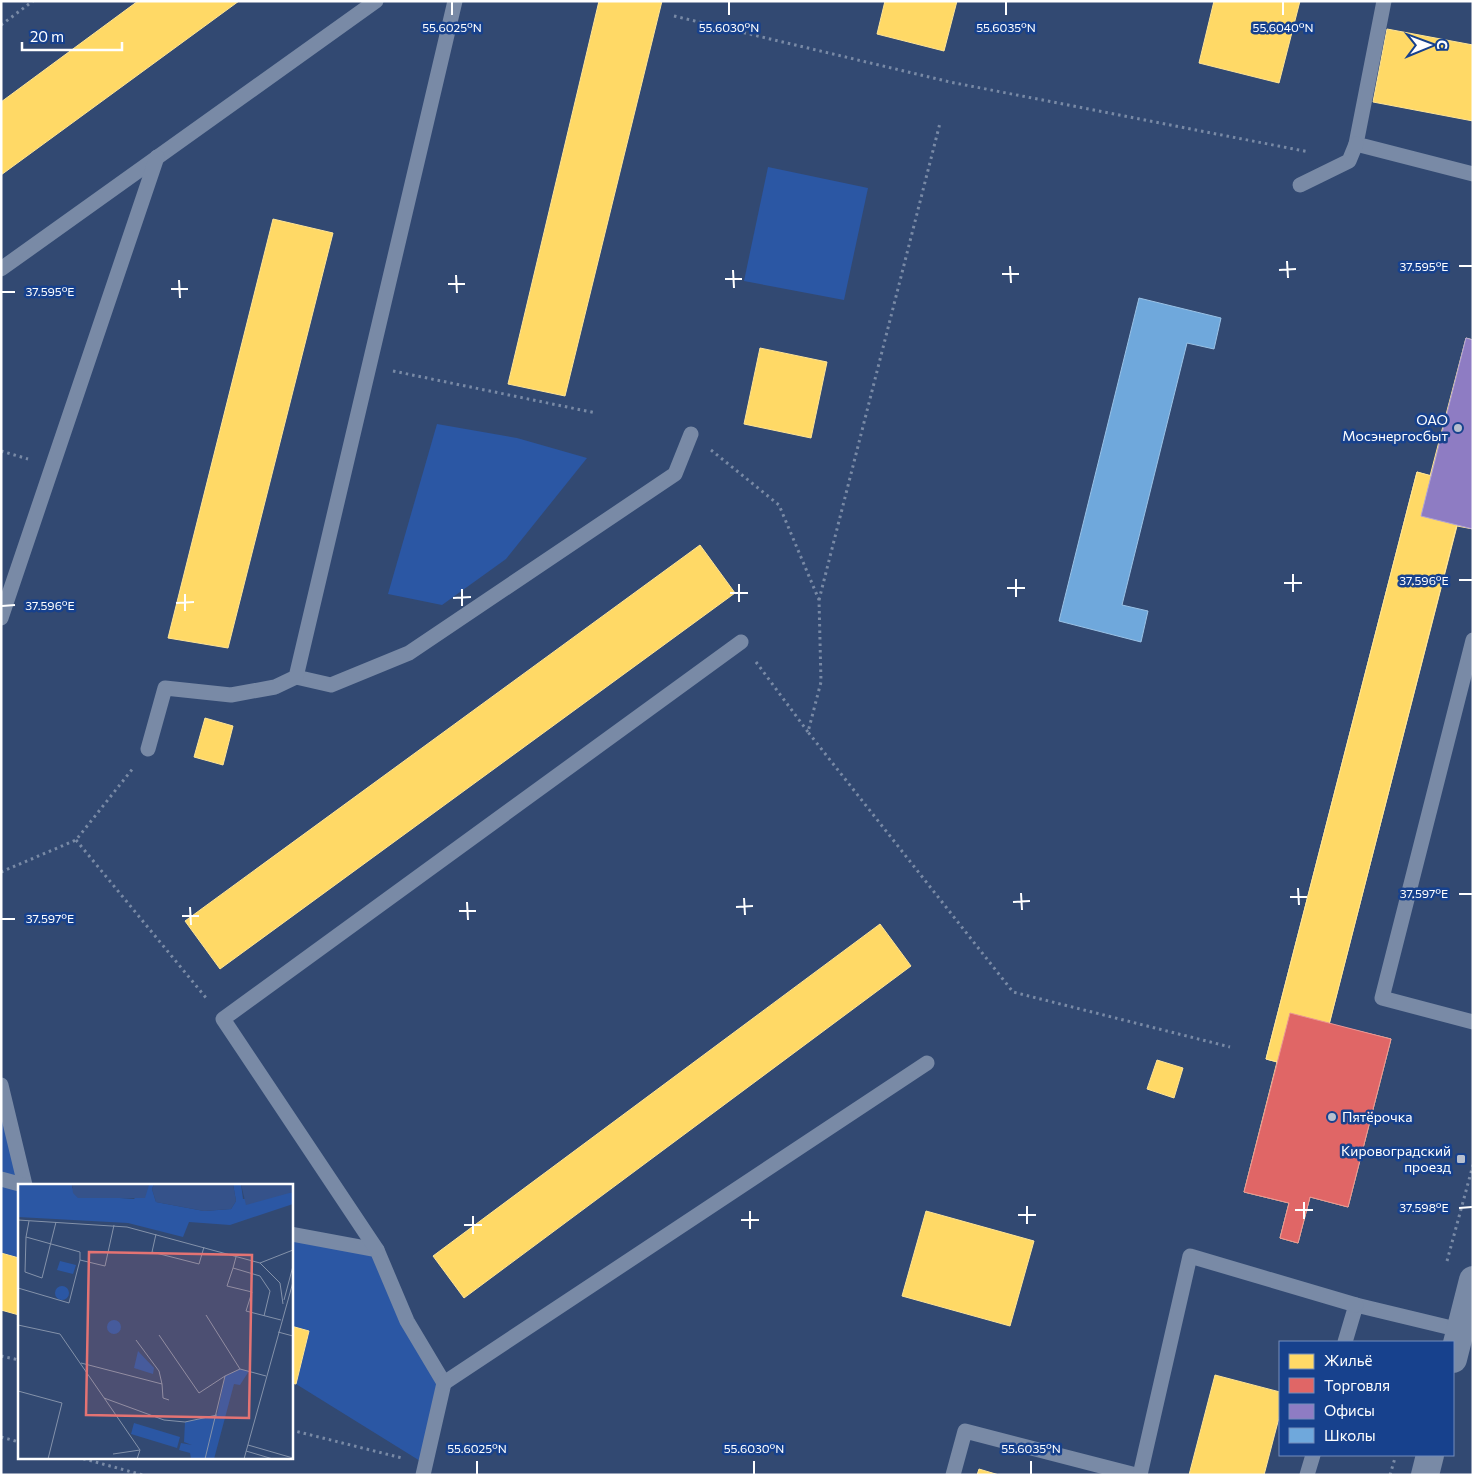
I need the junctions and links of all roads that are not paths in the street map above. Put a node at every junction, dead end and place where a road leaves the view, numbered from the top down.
1 (376, 1) edge
2 (455, 1) edge
3 (1384, 1) edge
4 (1356, 144) junction
5 (157, 157) junction
6 (1473, 174) edge
7 (1300, 185) dead end
8 (1, 269) edge
9 (691, 434) road end
10 (1, 618) edge
11 (1473, 640) edge
12 (741, 642) road end
13 (296, 677) junction
14 (148, 749) road end
15 (1473, 1022) edge
16 (927, 1063) dead end
17 (1, 1085) edge
18 (1, 1179) edge
19 (20, 1184) edge
20 (24, 1184) edge
21 (292, 1234) edge
22 (377, 1250) junction
23 (1473, 1280) edge
24 (1356, 1305) junction
25 (1460, 1330) junction
26 (1345, 1341) edge
27 (1454, 1355) edge
28 (444, 1383) junction
29 (1313, 1456) edge
30 (1430, 1456) edge
31 (424, 1470) edge
32 (953, 1475) edge
33 (1136, 1475) edge
34 (1140, 1475) edge
35 (1307, 1475) edge
36 (1425, 1475) edge

1 - 5 lane
2 - 13 lane
3 - 4 lane
4 - 6 lane
4 - 7 lane
5 - 8 lane
5 - 10 lane
9 - 13 lane
11 - 15 lane
12 - 22 lane
13 - 14 lane
16 - 28 lane
17 - 20 lane
18 - 19 lane
21 - 22 lane
22 - 28 lane
23 - 25 street
24 - 25 lane
24 - 26 lane
24 - 34 lane
25 - 27 street
28 - 31 lane
29 - 35 lane
30 - 36 street
32 - 33 lane

